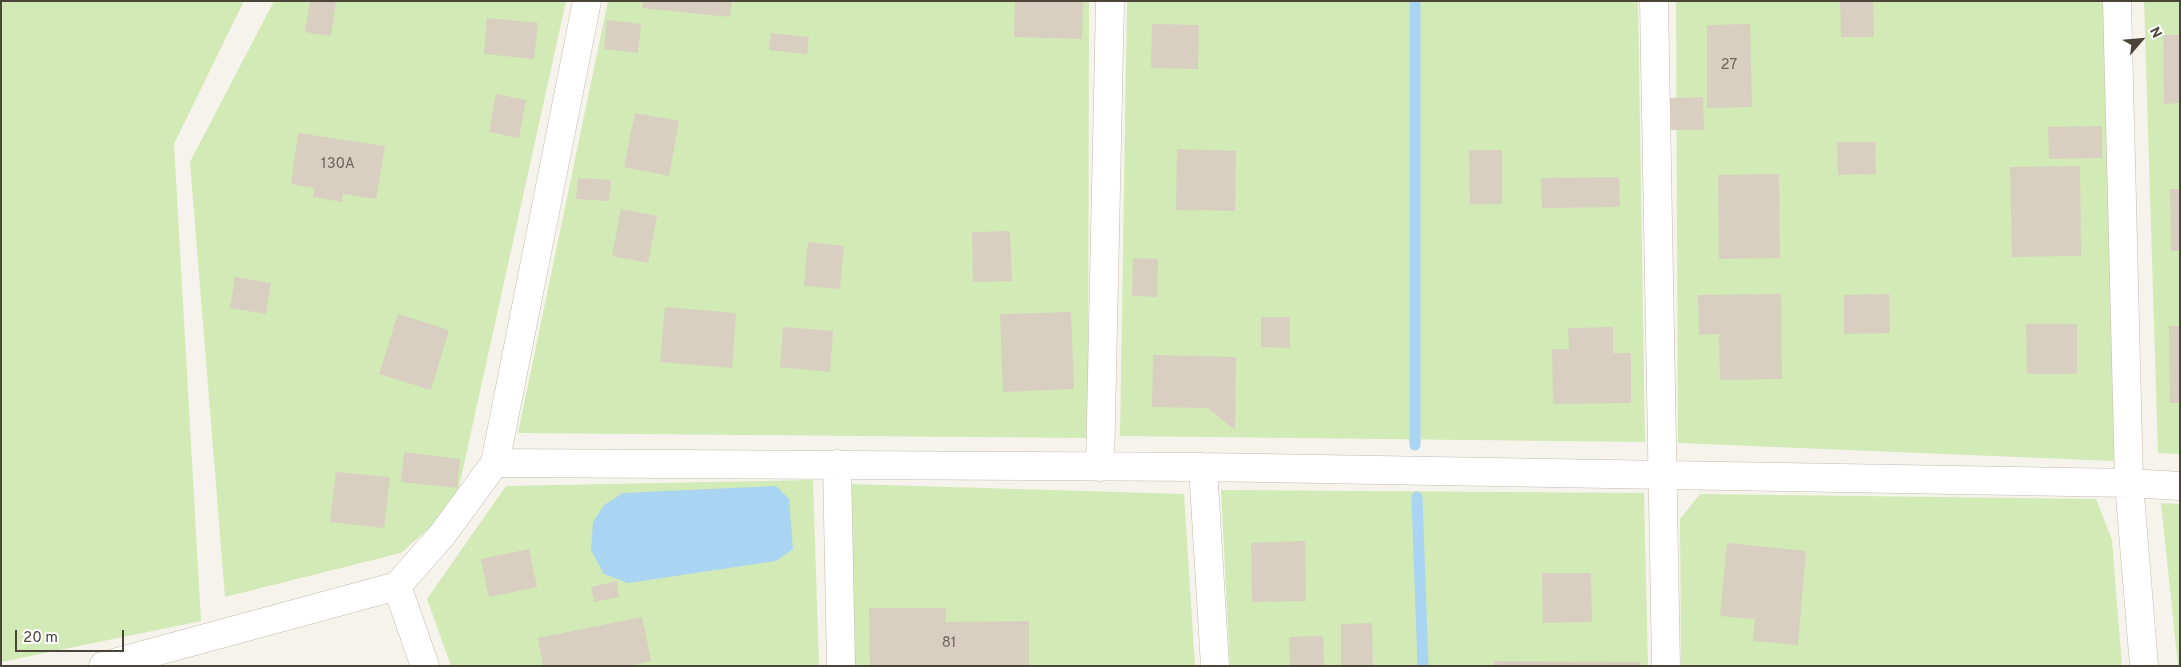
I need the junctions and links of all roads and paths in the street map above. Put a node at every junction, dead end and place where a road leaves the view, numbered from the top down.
1 (587, 1) edge
2 (1110, 1) edge
3 (1654, 1) edge
4 (2117, 1) edge
5 (495, 463) junction
6 (837, 464) junction
7 (1100, 466) junction
8 (1203, 467) junction
9 (1662, 476) junction
10 (2128, 484) junction
11 (2180, 486) edge
12 (397, 586) junction
13 (103, 666) edge
14 (425, 666) edge
15 (841, 666) edge
16 (1215, 666) edge
17 (1666, 666) edge
18 (2144, 666) edge

1 - 5 street
2 - 7 street
3 - 9 street
4 - 10 street
5 - 6 street
5 - 12 street
6 - 7 street
6 - 15 street
7 - 8 street
8 - 9 street
8 - 16 street
9 - 10 street
9 - 17 street
10 - 11 street
10 - 18 street
12 - 13 street
12 - 14 street

